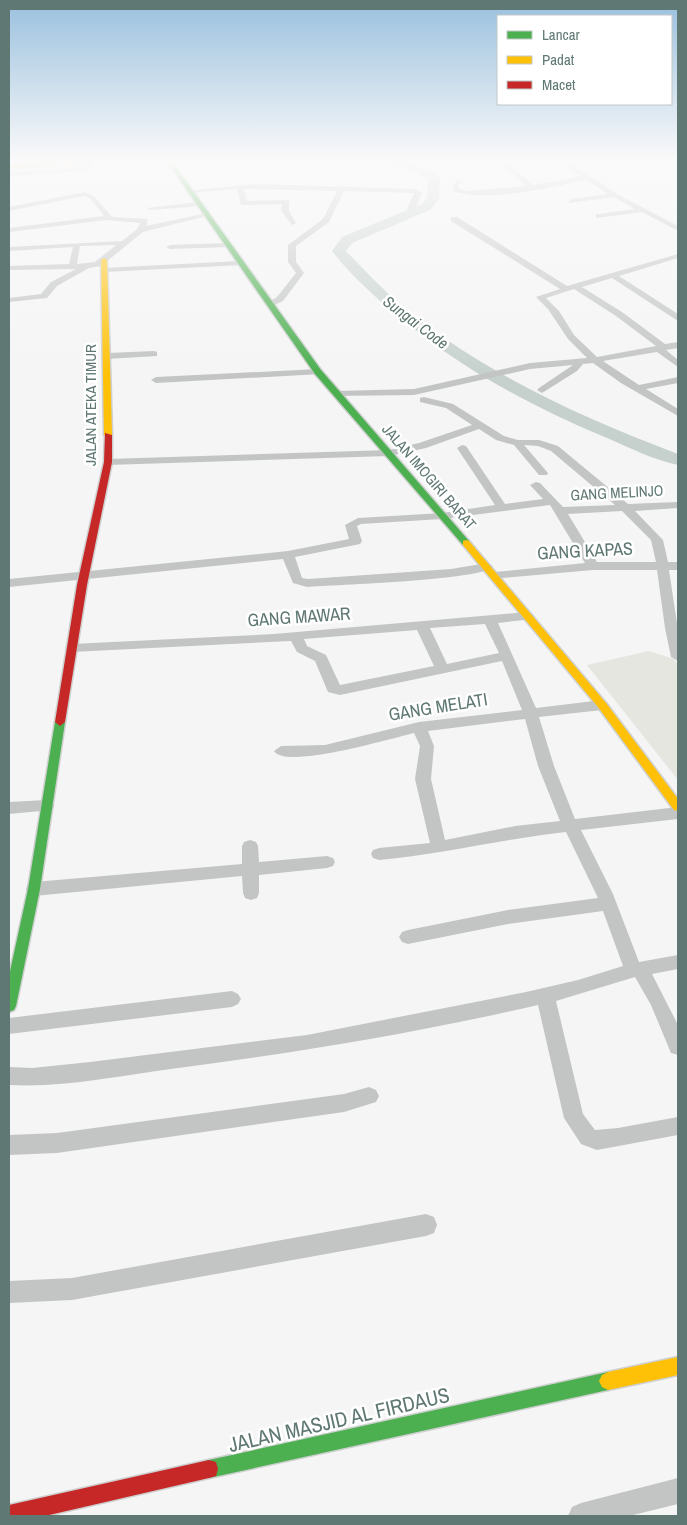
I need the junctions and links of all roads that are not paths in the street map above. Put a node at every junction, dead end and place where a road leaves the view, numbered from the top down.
1 (138, 231) edge
2 (218, 231) edge
3 (309, 231) edge
4 (473, 231) edge
5 (122, 243) junction
6 (75, 244) junction
7 (227, 245) junction
8 (170, 247) dead end
9 (9, 249) edge
10 (677, 257) edge
11 (239, 263) junction
12 (104, 265) junction
13 (73, 266) junction
14 (87, 266) junction
15 (9, 268) edge
16 (614, 276) junction
17 (576, 287) junction
18 (566, 289) junction
19 (9, 300) edge
20 (270, 304) junction
21 (678, 306) edge
22 (663, 309) junction
23 (678, 318) edge
24 (678, 345) edge
25 (661, 348) junction
26 (154, 354) dead end
27 (107, 356) junction
28 (594, 360) junction
29 (580, 362) junction
30 (678, 364) edge
31 (318, 372) junction
32 (156, 380) dead end
33 (678, 380) edge
34 (639, 388) junction
35 (542, 390) dead end
36 (337, 394) junction
37 (424, 400) dead end
38 (678, 413) edge
39 (479, 426) junction
40 (518, 443) junction
41 (462, 448) dead end
42 (389, 453) junction
43 (108, 462) junction
44 (543, 474) dead end
45 (536, 485) dead end
46 (678, 505) edge
47 (556, 506) junction
48 (622, 506) junction
49 (502, 507) junction
50 (442, 516) junction
51 (288, 555) junction
52 (593, 566) junction
53 (662, 566) junction
54 (678, 566) edge
55 (491, 571) junction
56 (84, 577) junction
57 (9, 583) edge
58 (528, 616) junction
59 (490, 620) junction
60 (422, 626) junction
61 (296, 636) junction
62 (72, 648) junction
63 (507, 656) junction
64 (678, 657) edge
65 (442, 668) junction
66 (602, 705) junction
67 (531, 712) junction
68 (419, 728) junction
69 (281, 751) dead end
70 (46, 806) junction
71 (678, 807) edge
72 (9, 808) edge
73 (678, 813) edge
74 (570, 826) junction
75 (250, 846) dead end
76 (440, 847) junction
77 (379, 854) dead end
78 (327, 862) dead end
79 (252, 870) junction
80 (34, 889) junction
81 (251, 893) dead end
82 (608, 904) junction
83 (408, 937) dead end
84 (678, 962) edge
85 (637, 969) junction
86 (545, 996) junction
87 (232, 999) dead end
88 (9, 1006) edge
89 (9, 1026) edge
90 (678, 1047) edge
91 (9, 1076) edge
92 (369, 1096) dead end
93 (678, 1126) edge
94 (9, 1145) edge
95 (426, 1225) dead end
96 (9, 1292) edge
97 (678, 1366) edge
98 (678, 1491) edge
99 (9, 1514) edge
100 (582, 1516) edge

1 - 5 street
2 - 7 main road, JALAN IMOGIRI BARAT
3 - 20 street
4 - 18 street
5 - 6 street
5 - 12 street
6 - 9 street
6 - 13 street
7 - 8 street
7 - 11 main road, JALAN IMOGIRI BARAT
10 - 16 street
11 - 12 street
11 - 20 main road, JALAN IMOGIRI BARAT
12 - 14 street
12 - 27 main road, JALAN ATEKA TIMUR
13 - 14 street
13 - 15 street
14 - 19 street
16 - 17 street
16 - 22 street
17 - 18 street
17 - 25 street
18 - 28 street
20 - 31 main road, JALAN IMOGIRI BARAT
21 - 22 street
22 - 23 street
24 - 25 street
25 - 28 street
25 - 30 street
26 - 27 street
27 - 43 main road, JALAN ATEKA TIMUR
28 - 29 street
28 - 34 street
29 - 35 street
29 - 36 street
31 - 32 street
31 - 36 main road, JALAN IMOGIRI BARAT
33 - 34 street
34 - 38 street
36 - 42 main road, JALAN IMOGIRI BARAT
37 - 39 street
39 - 40 street
39 - 42 street
40 - 44 street
40 - 48 street
41 - 49 street
42 - 43 street
42 - 50 main road, JALAN IMOGIRI BARAT
43 - 56 main road, JALAN ATEKA TIMUR
45 - 47 street
46 - 48 street, GANG MELINJO
47 - 48 street, GANG MELINJO
47 - 49 street, GANG MELINJO
47 - 52 street
48 - 53 street
49 - 50 street, GANG MELINJO
50 - 51 street, GANG MELINJO
50 - 55 main road, JALAN IMOGIRI BARAT
51 - 55 street, GANG KAPAS
51 - 56 street
52 - 53 street, GANG KAPAS
52 - 55 street, GANG KAPAS
53 - 54 street, GANG KAPAS
53 - 64 street
55 - 58 main road, JALAN IMOGIRI BARAT
56 - 57 street
56 - 62 main road, JALAN ATEKA TIMUR
58 - 59 street, GANG MAWAR
58 - 66 main road, JALAN IMOGIRI BARAT
59 - 60 street, GANG MAWAR
59 - 63 street
60 - 61 street, GANG MAWAR
60 - 65 street
61 - 62 street, GANG MAWAR
61 - 65 street
62 - 70 main road, JALAN ATEKA TIMUR
63 - 65 street
63 - 67 street
66 - 67 street, GANG MELATI
66 - 71 main road, JALAN IMOGIRI BARAT
67 - 68 street, GANG MELATI
67 - 74 street
68 - 69 street, GANG MELATI
68 - 76 street
70 - 72 street
70 - 80 main road, JALAN ATEKA TIMUR
73 - 74 street
74 - 76 street
74 - 82 street
75 - 79 street
76 - 77 street
78 - 79 street
79 - 80 street
79 - 81 street
80 - 88 main road, JALAN ATEKA TIMUR
82 - 83 street
82 - 85 street
84 - 85 street
85 - 86 street
85 - 90 street
86 - 91 street
86 - 93 street
87 - 89 street
92 - 94 street
95 - 96 street
97 - 99 main road, JALAN MASJID AL FIRDAUS
98 - 100 street

